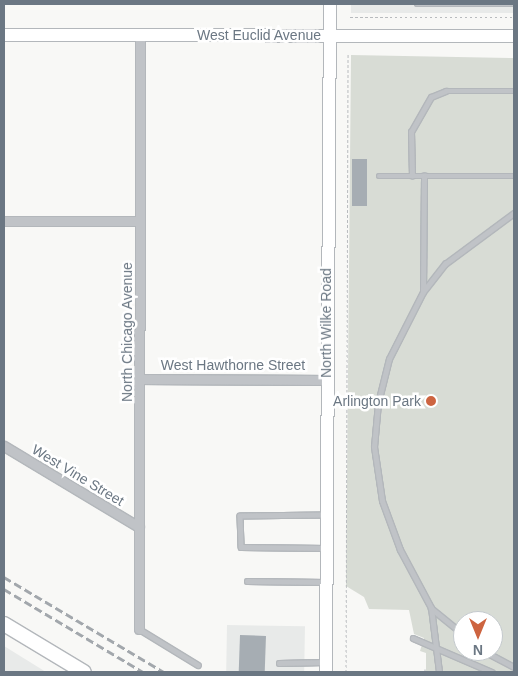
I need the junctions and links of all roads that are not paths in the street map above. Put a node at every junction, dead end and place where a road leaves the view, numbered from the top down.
1 (330, 4) edge
2 (417, 4) edge
3 (514, 4) edge
4 (329, 34) junction
5 (4, 35) edge
6 (140, 35) junction
7 (514, 36) edge
8 (514, 91) edge
9 (379, 176) dead end
10 (412, 176) junction
11 (424, 176) junction
12 (514, 176) edge
13 (514, 213) edge
14 (4, 221) edge
15 (140, 221) junction
16 (423, 292) junction
17 (141, 378) junction
18 (326, 380) junction
19 (4, 446) edge
20 (325, 515) junction
21 (139, 527) junction
22 (326, 548) junction
23 (247, 581) dead end
24 (326, 582) junction
25 (431, 608) junction
26 (4, 624) edge
27 (453, 626) edge
28 (139, 629) joint
29 (413, 638) dead end
30 (438, 648) junction
31 (503, 661) edge
32 (279, 663) dead end
33 (198, 665) dead end
34 (326, 667) edge
35 (514, 667) edge
36 (84, 672) edge
37 (438, 672) edge
38 (492, 672) edge

1 - 4 main road, North Wilke Road
2 - 3 lane
4 - 6 main road, West Euclid Avenue
4 - 7 main road, West Euclid Avenue
4 - 18 main road, North Wilke Road
5 - 6 main road, West Euclid Avenue
6 - 15 street, North Chicago Avenue
8 - 10 lane
9 - 10 lane
10 - 11 lane
11 - 12 lane
11 - 16 lane
13 - 16 lane
14 - 15 street
15 - 17 street, North Chicago Avenue
16 - 25 lane
17 - 18 street, West Hawthorne Street
17 - 21 street, North Chicago Avenue
18 - 20 main road, North Wilke Road
19 - 21 street, West Vine Street
20 - 22 main road, North Wilke Road
20 - 22 lane
21 - 28 street, North Chicago Avenue
22 - 24 main road, North Wilke Road
23 - 24 lane
24 - 34 main road, North Wilke Road
25 - 27 lane
25 - 30 lane
26 - 36 main road
28 - 33 lane
29 - 30 lane
30 - 37 lane
30 - 38 lane
31 - 35 lane
32 - 34 lane

